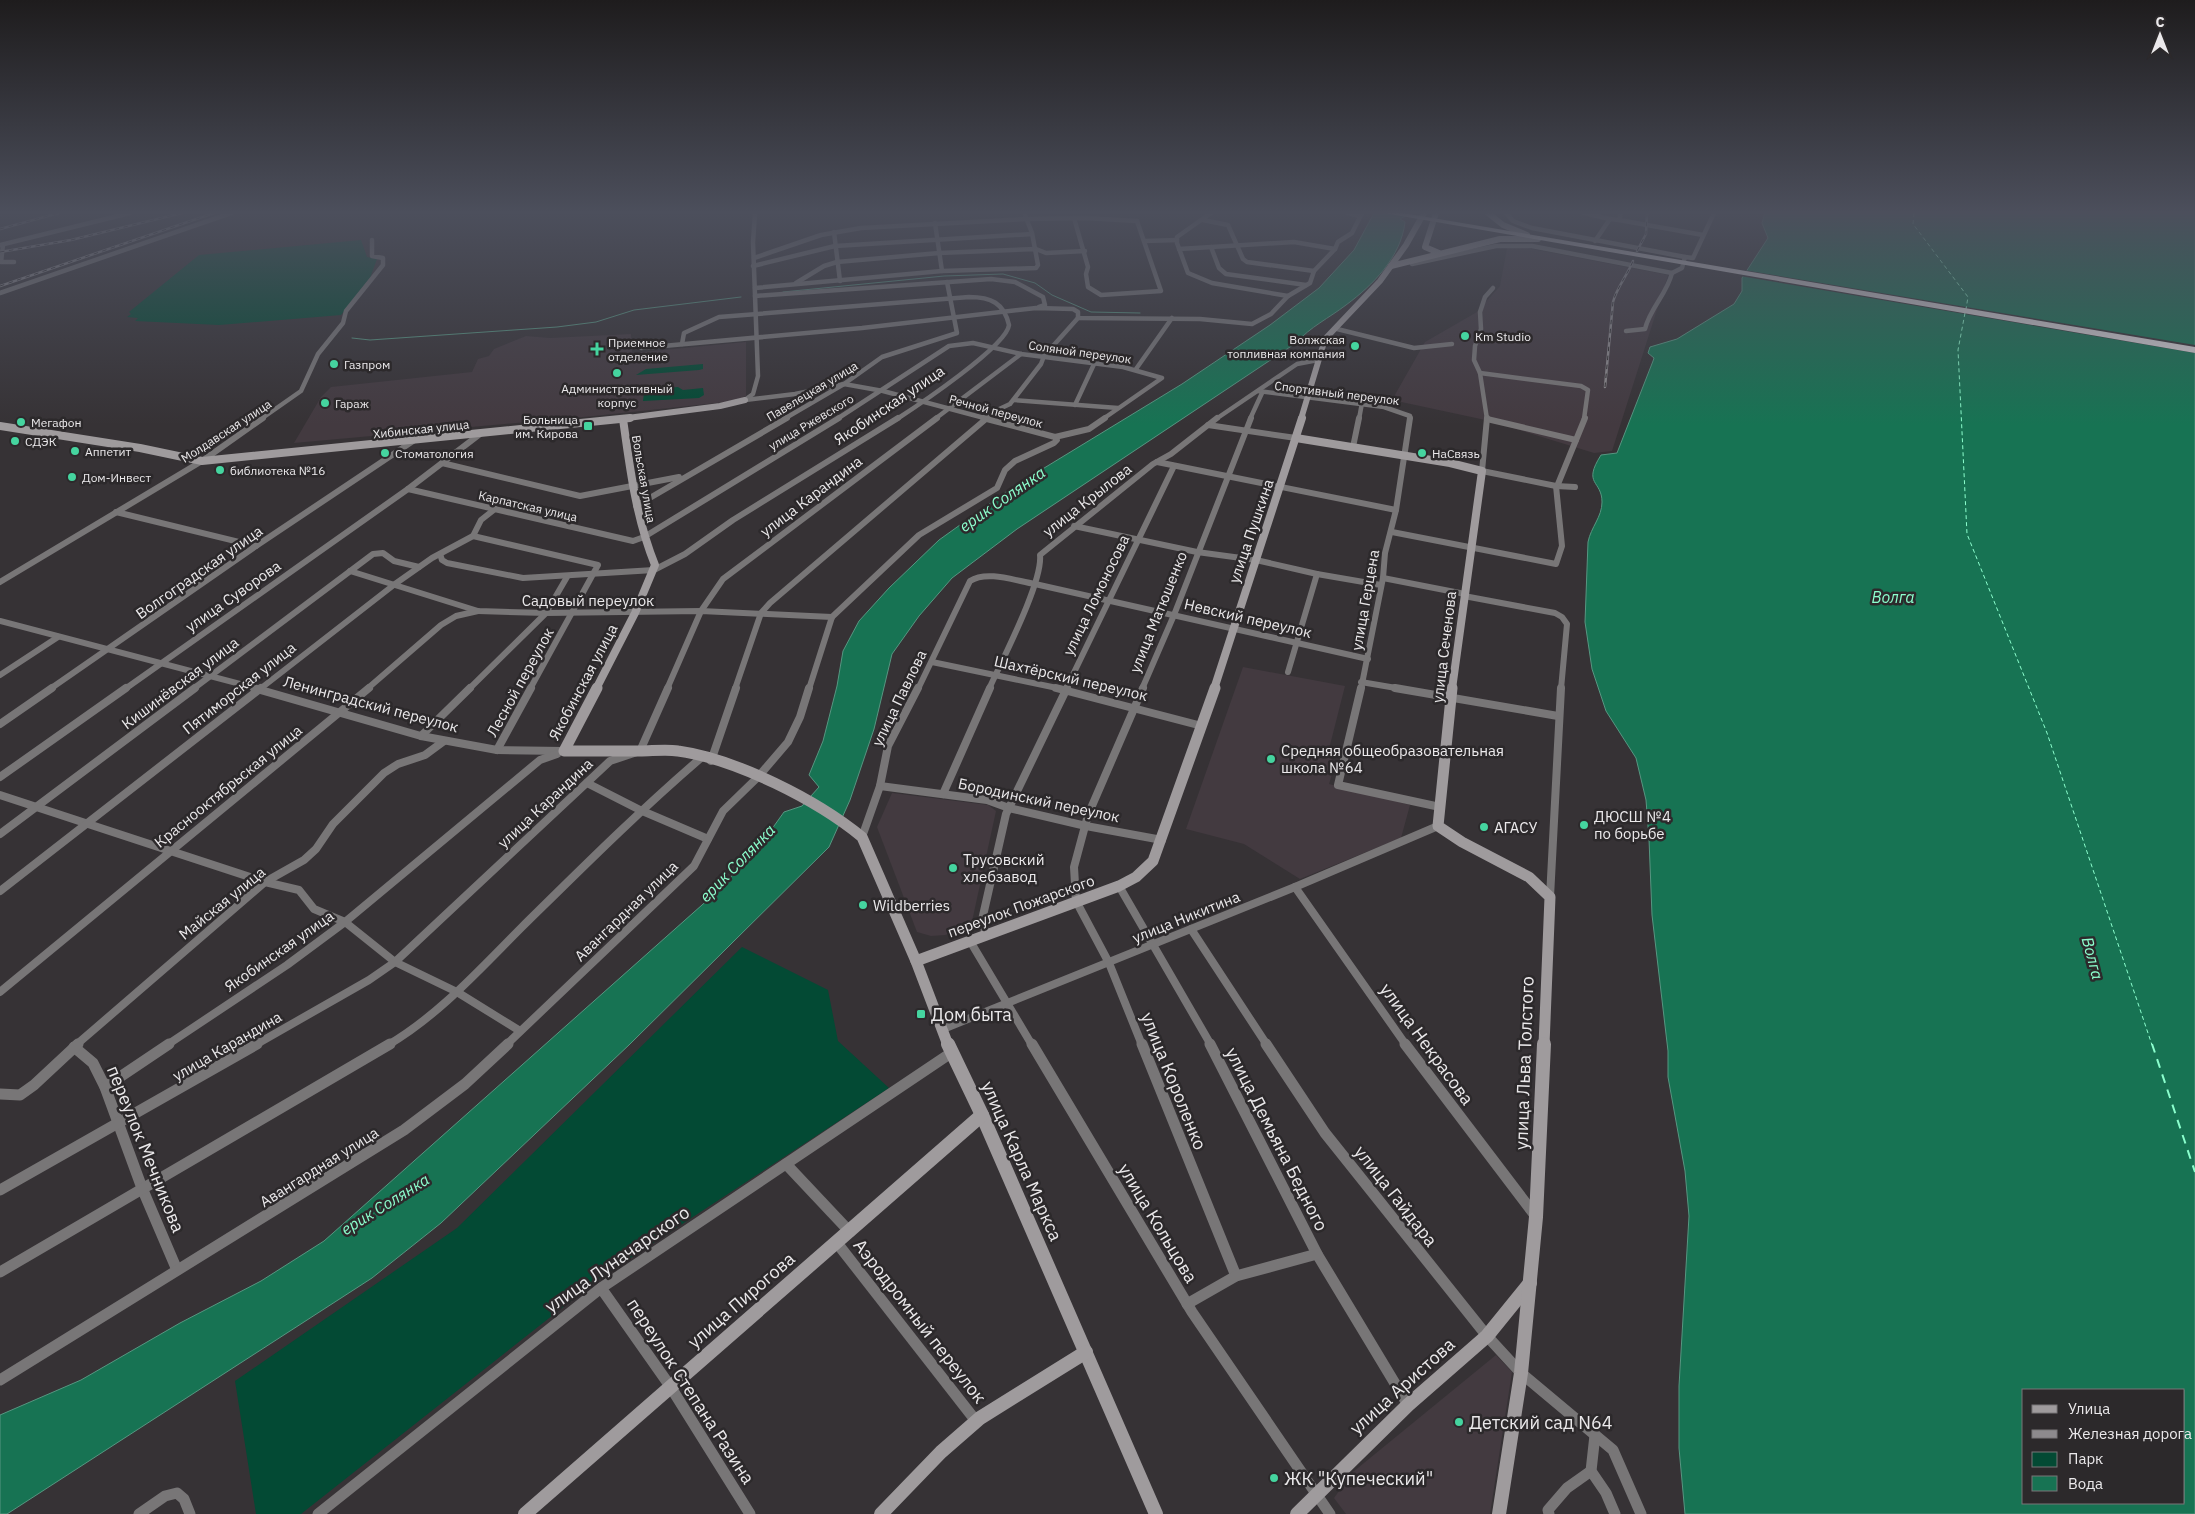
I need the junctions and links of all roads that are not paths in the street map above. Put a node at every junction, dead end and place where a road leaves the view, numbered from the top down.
1 (27, 284) edge
2 (368, 284) edge
3 (754, 284) edge
4 (808, 284) edge
5 (914, 284) edge
6 (947, 284) edge
7 (1018, 284) edge
8 (1088, 284) edge
9 (1159, 284) edge
10 (1216, 284) edge
11 (1297, 284) edge
12 (1375, 284) edge
13 (1669, 284) edge
14 (1802, 284) edge
15 (792, 285) joint
16 (1306, 285) joint
17 (1493, 288) dead end
18 (755, 292) junction
19 (0, 293) edge
20 (1288, 296) junction
21 (951, 298) junction
22 (1036, 308) junction
23 (1006, 312) junction
24 (755, 314) junction
25 (1078, 318) junction
26 (1172, 318) junction
27 (955, 319) junction
28 (1337, 328) junction
29 (1626, 331) dead end
30 (756, 338) junction
31 (682, 344) junction
32 (1452, 344) dead end
33 (993, 347) junction
34 (641, 348) dead end
35 (2195, 350) edge
36 (1021, 354) junction
37 (1044, 356) junction
38 (1318, 360) junction
39 (1095, 362) junction
40 (1136, 369) junction
41 (1480, 373) junction
42 (1162, 380) joint
43 (844, 384) junction
44 (883, 391) junction
45 (1260, 392) junction
46 (1307, 396) junction
47 (745, 400) junction
48 (1014, 400) junction
49 (920, 402) junction
50 (1362, 403) junction
51 (1075, 405) junction
52 (1118, 408) junction
53 (949, 409) junction
54 (1410, 418) joint
55 (623, 419) junction
56 (1487, 419) junction
57 (987, 420) junction
58 (1208, 424) junction
59 (0, 426) edge
60 (1245, 431) junction
61 (480, 434) junction
62 (1055, 437) junction
63 (1296, 438) junction
64 (1576, 440) junction
65 (413, 441) junction
66 (1353, 447) junction
67 (1405, 456) junction
68 (202, 461) junction
69 (1157, 462) junction
70 (442, 463) junction
71 (1174, 466) junction
72 (1482, 472) junction
73 (679, 477) dead end
74 (1228, 477) junction
75 (634, 484) junction
76 (1557, 485) junction
77 (1281, 487) junction
78 (1575, 487) dead end
79 (408, 489) junction
80 (636, 506) junction
81 (495, 509) junction
82 (1396, 510) junction
83 (116, 512) junction
84 (1074, 526) junction
85 (1392, 532) junction
86 (472, 536) junction
87 (644, 537) junction
88 (1138, 539) junction
89 (256, 546) junction
90 (1471, 547) junction
91 (1197, 552) junction
92 (440, 554) junction
93 (1256, 560) junction
94 (419, 567) junction
95 (654, 570) junction
96 (350, 571) junction
97 (1317, 574) junction
98 (594, 575) junction
99 (567, 577) junction
100 (976, 577) joint
101 (0, 582) edge
102 (1382, 582) junction
103 (396, 584) junction
104 (1035, 584) junction
105 (1464, 595) junction
106 (1109, 601) junction
107 (478, 611) junction
108 (701, 611) junction
109 (635, 612) junction
110 (546, 613) junction
111 (574, 613) junction
112 (762, 613) junction
113 (1174, 616) junction
114 (832, 617) junction
115 (0, 621) edge
116 (1232, 630) junction
117 (58, 637) junction
118 (1297, 643) junction
119 (108, 650) junction
120 (1368, 659) junction
121 (932, 662) junction
122 (159, 663) junction
123 (1288, 672) dead end
124 (0, 675) edge
125 (994, 675) junction
126 (211, 677) junction
127 (1361, 682) junction
128 (259, 689) junction
129 (1066, 690) junction
130 (1451, 697) junction
131 (1133, 708) junction
132 (340, 713) junction
133 (1558, 716) junction
134 (0, 724) edge
135 (1202, 726) junction
136 (421, 736) junction
137 (444, 741) junction
138 (497, 750) junction
139 (564, 751) junction
140 (640, 751) junction
141 (706, 759) junction
142 (0, 777) edge
143 (758, 777) junction
144 (587, 783) junction
145 (880, 786) junction
146 (943, 794) junction
147 (0, 795) edge
148 (37, 807) junction
149 (1440, 807) junction
150 (1009, 808) junction
151 (640, 810) junction
152 (86, 824) junction
153 (1086, 826) junction
154 (1438, 826) junction
155 (851, 827) joint
156 (0, 834) edge
157 (862, 837) junction
158 (708, 839) junction
159 (1162, 840) junction
160 (169, 851) junction
161 (1136, 877) joint
162 (265, 882) junction
163 (1119, 886) junction
164 (1295, 887) junction
165 (0, 891) edge
166 (1550, 897) junction
167 (1076, 901) junction
168 (345, 922) junction
169 (1192, 929) junction
170 (986, 935) junction
171 (970, 941) junction
172 (1153, 944) junction
173 (916, 961) junction
174 (395, 962) junction
175 (1109, 963) junction
176 (0, 992) edge
177 (457, 992) junction
178 (1007, 1004) junction
179 (943, 1029) junction
180 (520, 1031) junction
181 (74, 1047) junction
182 (952, 1053) junction
183 (105, 1086) junction
184 (0, 1094) edge
185 (982, 1115) junction
186 (119, 1124) junction
187 (786, 1164) junction
188 (142, 1188) junction
189 (0, 1190) edge
190 (1536, 1217) junction
191 (850, 1232) junction
192 (837, 1243) junction
193 (1317, 1254) junction
194 (178, 1270) junction
195 (0, 1272) edge
196 (1236, 1276) junction
197 (1530, 1282) junction
198 (601, 1288) junction
199 (1188, 1304) junction
200 (1487, 1336) junction
201 (1086, 1352) junction
202 (1521, 1373) junction
203 (0, 1380) edge
204 (670, 1386) junction
205 (1408, 1405) junction
206 (976, 1421) junction
207 (1595, 1435) junction
208 (1591, 1471) junction
209 (1316, 1493) junction
210 (139, 1514) edge
211 (190, 1514) edge
212 (318, 1514) edge
213 (525, 1514) edge
214 (750, 1514) edge
215 (882, 1514) edge
216 (1156, 1514) edge
217 (1297, 1514) edge
218 (1330, 1514) edge
219 (1499, 1514) edge
220 (1549, 1514) edge
221 (1615, 1514) edge
222 (1641, 1514) edge

1 - 19 street
2 - 68 street, Молдавская улица
3 - 18 street
4 - 15 street
5 - 18 street
6 - 21 street
7 - 22 street
8 - 9 street
10 - 20 street
11 - 16 street
12 - 28 main road, улица Пушкина
13 - 29 street
14 - 35 highway
15 - 18 street
16 - 20 street
17 - 41 street
18 - 24 street
20 - 26 street
21 - 23 street
21 - 24 street
21 - 27 street
22 - 23 street
22 - 25 street
23 - 27 street
23 - 33 street, Якобинская улица
24 - 30 street
24 - 31 street
25 - 26 street
25 - 37 street
26 - 40 street
27 - 30 street
27 - 43 street, Павелецкая улица
28 - 32 street
28 - 38 main road, улица Пушкина
30 - 31 street
30 - 47 street
31 - 34 street
33 - 36 street, Соляной переулок
33 - 44 street, улица Ржевского
33 - 49 street, Якобинская улица
36 - 37 street, Соляной переулок
36 - 53 street, улица Карандина
37 - 39 street, Соляной переулок
37 - 48 street
38 - 45 street, улица Крылова
38 - 46 main road, улица Пушкина
39 - 40 street, Соляной переулок
39 - 51 street
40 - 42 street, Соляной переулок
41 - 56 street
41 - 64 street
42 - 52 street, Авангардная улица
43 - 44 street, Речной переулок
43 - 47 street, Хибинская улица
43 - 80 street, Павелецкая улица
44 - 49 street, Речной переулок
44 - 87 street, улица Ржевского
45 - 46 street, Спортивный переулок
45 - 58 street, улица Крылова
45 - 60 street, улица Матюшенко
46 - 50 street, Спортивный переулок
46 - 63 main road, улица Пушкина
47 - 55 main road, Хибинская улица
48 - 51 street
48 - 57 street
49 - 53 street, Речной переулок
49 - 95 street, Якобинская улица
50 - 54 street, Спортивный переулок
50 - 66 street
51 - 52 street
52 - 62 street, Авангардная улица
53 - 57 street, Речной переулок
53 - 108 street, улица Карандина
54 - 67 street, улица Герцена
55 - 61 main road, Хибинская улица
55 - 75 main road, Вольская улица
56 - 64 street
56 - 72 street
57 - 62 street, Речной переулок
57 - 112 street
58 - 60 street
58 - 69 street, улица Крылова
59 - 68 main road, Хибинская улица
60 - 63 street
60 - 74 street, улица Матюшенко
61 - 65 main road, Хибинская улица
61 - 70 street, улица Суворова
62 - 114 street, Авангардная улица
63 - 66 main road
63 - 77 main road, улица Пушкина
64 - 76 street
65 - 68 main road, Хибинская улица
65 - 89 street, Волгоградская улица
66 - 67 main road
67 - 72 main road
67 - 82 street, улица Герцена
68 - 83 street, Молдавская улица
69 - 71 street
69 - 84 street, улица Крылова
70 - 75 street
70 - 79 street, улица Суворова
71 - 74 street
71 - 88 street, улица Ломоносова
72 - 76 street
72 - 90 main road, улица Сеченова
73 - 75 street
74 - 77 street
74 - 91 street, улица Матюшенко
75 - 80 main road, Вольская улица
76 - 78 street
76 - 90 street
77 - 82 street
77 - 93 main road, улица Пушкина
79 - 81 street, Карпатская улица
79 - 122 street, улица Суворова
80 - 87 main road, Вольская улица
81 - 86 street, Пятиморская улица
81 - 87 street, Карпатская улица
82 - 85 street, улица Герцена
83 - 89 street
83 - 101 street, Молдавская улица
84 - 88 street
84 - 104 street, улица Крылова
85 - 90 street
85 - 102 street, улица Герцена
86 - 92 street, Пятиморская улица
86 - 98 street
87 - 95 main road, Вольская улица
88 - 91 street
88 - 106 street, улица Ломоносова
89 - 119 street, Волгоградская улица
90 - 105 main road, улица Сеченова
91 - 93 street
91 - 113 street, улица Матюшенко
92 - 94 street, Пятиморская улица
92 - 99 street
93 - 97 street
93 - 116 main road, улица Пушкина
94 - 96 street, Кишинёвская улица
94 - 103 street, Пятиморская улица
95 - 98 street
95 - 109 main road, Якобинская улица
96 - 103 street, Садовый переулок
96 - 126 street, Кишинёвская улица
97 - 102 street
97 - 118 street
98 - 99 street
98 - 111 street, Лесной переулок
99 - 110 street
100 - 104 street, Невский переулок
100 - 121 street, улица Павлова
102 - 105 street
102 - 120 street, улица Герцена
103 - 107 street, Садовый переулок
103 - 128 street, Пятиморская улица
104 - 106 street, Невский переулок
104 - 125 street, улица Крылова
105 - 130 main road, улица Сеченова
105 - 133 street, улица Льва Толстого
106 - 113 street, Невский переулок
106 - 129 street, улица Ломоносова
107 - 110 street, Садовый переулок
107 - 132 street, Краснооктябрьская улица
108 - 109 street, Садовый переулок
108 - 112 street, Садовый переулок
108 - 140 street, улица Карандина
109 - 111 street, Садовый переулок
109 - 139 main road, Якобинская улица
110 - 111 street, Садовый переулок
110 - 136 street
111 - 138 street, Лесной переулок
112 - 114 street, Садовый переулок
112 - 141 street
113 - 116 street, Невский переулок
113 - 131 street, улица Матюшенко
114 - 143 street, Авангардная улица
115 - 117 street, Ленинградский переулок
116 - 118 street, Невский переулок
116 - 135 main road, улица Пушкина
117 - 119 street, Ленинградский переулок
117 - 124 street
118 - 120 street, Невский переулок
118 - 123 street
119 - 122 street, Ленинградский переулок
119 - 134 street, Волгоградская улица
120 - 127 street, улица Герцена
121 - 125 street, Шахтёрский переулок
121 - 145 street, улица Павлова
122 - 126 street, Ленинградский переулок
122 - 142 street, улица Суворова
125 - 129 street, Шахтёрский переулок
125 - 146 street, улица Крылова
126 - 128 street, Ленинградский переулок
126 - 148 street, Кишинёвская улица
127 - 130 street
127 - 149 street, улица Герцена
128 - 132 street, Ленинградский переулок
128 - 152 street, Пятиморская улица
129 - 131 street, Шахтёрский переулок
129 - 150 street, улица Ломоносова
130 - 133 street
130 - 149 main road, улица Сеченова
131 - 135 street, Шахтёрский переулок
131 - 153 street, улица Матюшенко
132 - 136 street, Ленинградский переулок
132 - 160 street, Краснооктябрьская улица
133 - 166 street, улица Льва Толстого
135 - 159 main road, улица Пушкина
136 - 137 street, Ленинградский переулок
137 - 138 street, Ленинградский переулок
137 - 162 street, Майская улица
138 - 139 street, Ленинградский переулок
139 - 140 main road, Ленинградский переулок
139 - 168 street, Якобинская улица
140 - 141 main road, Ленинградский переулок
140 - 144 street, улица Карандина
141 - 143 main road, Ленинградский переулок
141 - 151 street
143 - 155 main road, Ленинградский переулок
143 - 158 street, Авангардная улица
144 - 151 street
144 - 174 street, улица Карандина
145 - 146 street, Бородинский переулок
145 - 157 street, улица Павлова
146 - 150 street, Бородинский переулок
147 - 148 street
148 - 152 street
148 - 156 street, Кишинёвская улица
149 - 154 main road, улица Сеченова
150 - 153 street, Бородинский переулок
150 - 170 street, улица Ломоносова
151 - 158 street
151 - 177 street
152 - 160 street
152 - 165 street, Пятиморская улица
153 - 159 street, Бородинский переулок
153 - 167 street, улица Матюшенко
154 - 164 street, улица Никитина
154 - 166 main road
155 - 157 main road, улица Карла Маркса
157 - 173 main road, улица Карла Маркса
158 - 180 street, Авангардная улица
159 - 161 main road, улица Пушкина
160 - 162 street
160 - 176 street, Краснооктябрьская улица
161 - 163 main road, переулок Пожарского
162 - 168 street
162 - 181 street, Майская улица
163 - 167 main road, переулок Пожарского
163 - 172 street, улица Демьяна Бедного
164 - 169 street, улица Никитина
164 - 190 street, улица Некрасова
166 - 190 main road, улица Льва Толстого
167 - 170 main road, переулок Пожарского
167 - 175 street, улица Короленко
168 - 174 street
168 - 183 street, Якобинская улица
169 - 172 street, улица Никитина
169 - 200 street, улица Гайдара
170 - 171 main road, переулок Пожарского
171 - 173 main road, переулок Пожарского
171 - 178 street, улица Кольцова
172 - 175 street, улица Никитина
172 - 193 street, улица Демьяна Бедного
173 - 179 main road, улица Карла Маркса
174 - 177 street
174 - 186 street, улица Карандина
175 - 178 street, улица Никитина
175 - 196 street, улица Короленко
177 - 180 street
177 - 188 street
178 - 179 street, улица Никитина
178 - 199 street, улица Кольцова
179 - 182 main road, улица Карла Маркса
180 - 194 street, Авангардная улица
181 - 183 street, переулок Мечникова
181 - 184 street, Майская улица
182 - 185 main road, улица Карла Маркса
182 - 187 street, улица Луначарского
183 - 186 street, переулок Мечникова
185 - 191 main road, улица Пирогова
185 - 201 main road, улица Карла Маркса
186 - 188 street, переулок Мечникова
186 - 189 street, улица Карандина
187 - 191 street, Аэродромный переулок
187 - 198 street, улица Луначарского
188 - 194 street, переулок Мечникова
188 - 195 street
190 - 197 main road, улица Льва Толстого
191 - 192 main road, улица Пирогова
192 - 204 main road, улица Пирогова
192 - 206 street, Аэродромный переулок
193 - 196 street
193 - 205 street, улица Демьяна Бедного
194 - 203 street, Авангардная улица
196 - 199 street
197 - 200 main road, улица Аристова
197 - 202 main road, улица Льва Толстого
198 - 204 street, переулок Степана Разина
198 - 212 street, улица Луначарского
199 - 209 street, улица Кольцова
200 - 202 street, улица Гайдара
200 - 205 main road, улица Аристова
201 - 206 main road
201 - 216 main road, улица Карла Маркса
202 - 207 street, улица Гайдара
202 - 219 main road, улица Льва Толстого
204 - 213 main road, улица Пирогова
204 - 214 street, переулок Степана Разина
205 - 209 main road, улица Аристова
206 - 215 main road
207 - 208 street
207 - 222 street, улица Гайдара
208 - 220 street
208 - 221 street
209 - 217 main road, улица Аристова
209 - 218 street, улица Кольцова
210 - 211 street

